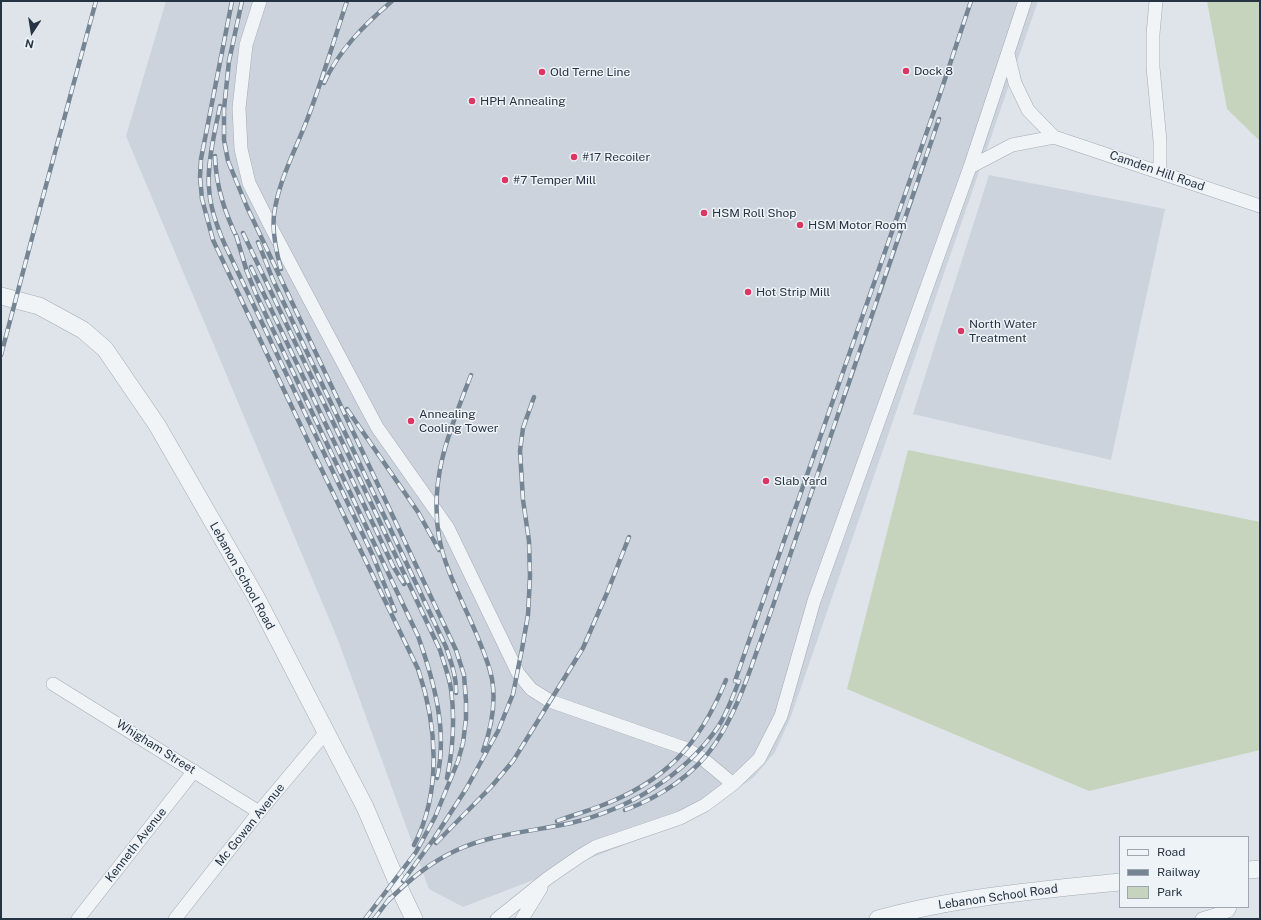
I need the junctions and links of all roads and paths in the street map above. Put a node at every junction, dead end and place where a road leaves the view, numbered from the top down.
1 (260, 1) edge
2 (1025, 1) edge
3 (1156, 1) edge
4 (1008, 54) junction
5 (1054, 137) junction
6 (970, 167) junction
7 (1160, 172) junction
8 (1260, 206) edge
9 (1, 296) edge
10 (53, 684) dead end
11 (326, 732) junction
12 (194, 771) junction
13 (732, 784) junction
14 (259, 812) junction
15 (1260, 869) edge
16 (1249, 870) edge
17 (548, 878) junction
18 (1119, 882) edge
19 (1229, 908) edge
20 (78, 919) edge
21 (175, 919) edge
22 (414, 919) edge
23 (497, 919) edge
24 (522, 919) edge
25 (878, 919) edge
26 (1202, 919) edge

1 - 13 street
2 - 4 street
3 - 7 street
4 - 5 street
4 - 6 street
5 - 6 street
5 - 7 street, Camden Hill Road
6 - 13 street
7 - 8 street, Camden Hill Road
9 - 11 street, Lebanon School Road
10 - 12 street, Whigham Street
11 - 14 street, Mc Gowan Avenue
11 - 22 street, Lebanon School Road
12 - 14 street, Whigham Street
12 - 20 street, Kenneth Avenue
13 - 17 street
14 - 21 street, Mc Gowan Avenue
15 - 16 street
17 - 23 street
17 - 24 street
18 - 25 street, Lebanon School Road
19 - 26 street

